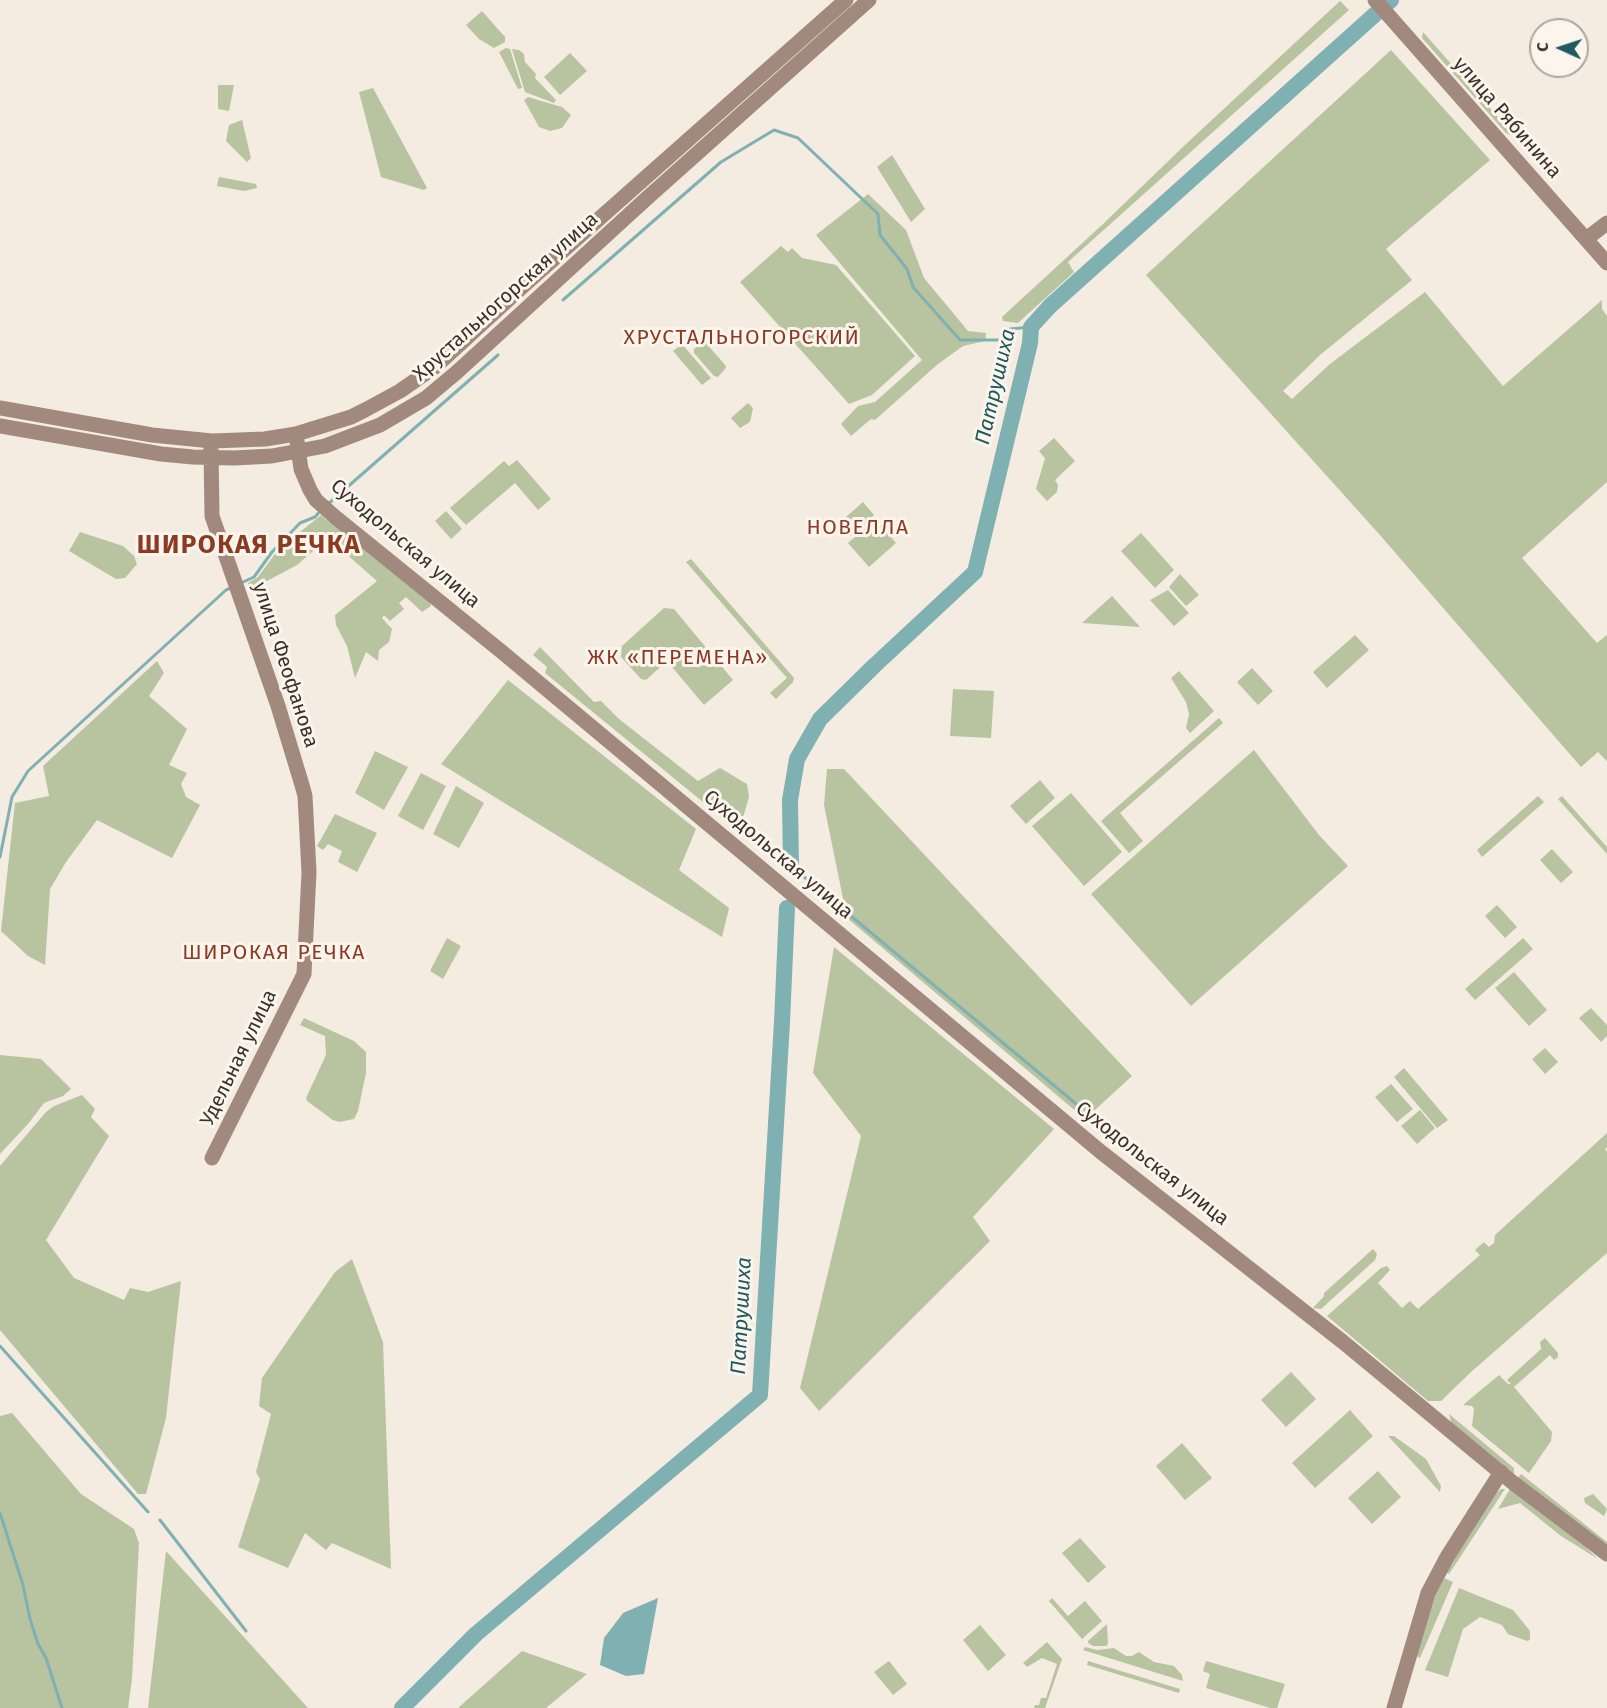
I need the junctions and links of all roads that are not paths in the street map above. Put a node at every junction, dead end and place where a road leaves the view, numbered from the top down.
1 (846, 0) edge
2 (869, 0) edge
3 (1375, 0) edge
4 (779, 70) junction
5 (718, 124) junction
6 (1607, 223) edge
7 (1586, 239) junction
8 (1604, 254) edge
9 (0, 408) edge
10 (0, 426) edge
11 (296, 435) junction
12 (212, 441) junction
13 (298, 452) junction
14 (211, 458) junction
15 (305, 796) joint
16 (212, 1158) dead end
17 (1501, 1472) junction
18 (1607, 1554) edge
19 (1394, 1708) edge

1 - 4 street, Хрустальногорская улица
2 - 4 street, Хрустальногорская улица
3 - 7 street, улица Рябинина
4 - 5 street, Хрустальногорская улица
5 - 11 street, Хрустальногорская улица
5 - 13 street, Хрустальногорская улица
6 - 7 street
7 - 8 street, улица Рябинина
9 - 12 street
10 - 14 street, Хрустальногорская улица
11 - 12 street
11 - 13 street, Суходольская улица
12 - 14 street, улица Феофанова
13 - 14 street, Хрустальногорская улица
13 - 17 street, Суходольская улица
14 - 15 street, улица Феофанова
15 - 16 street, Удельная улица
17 - 18 street, Суходольская улица
17 - 19 street

